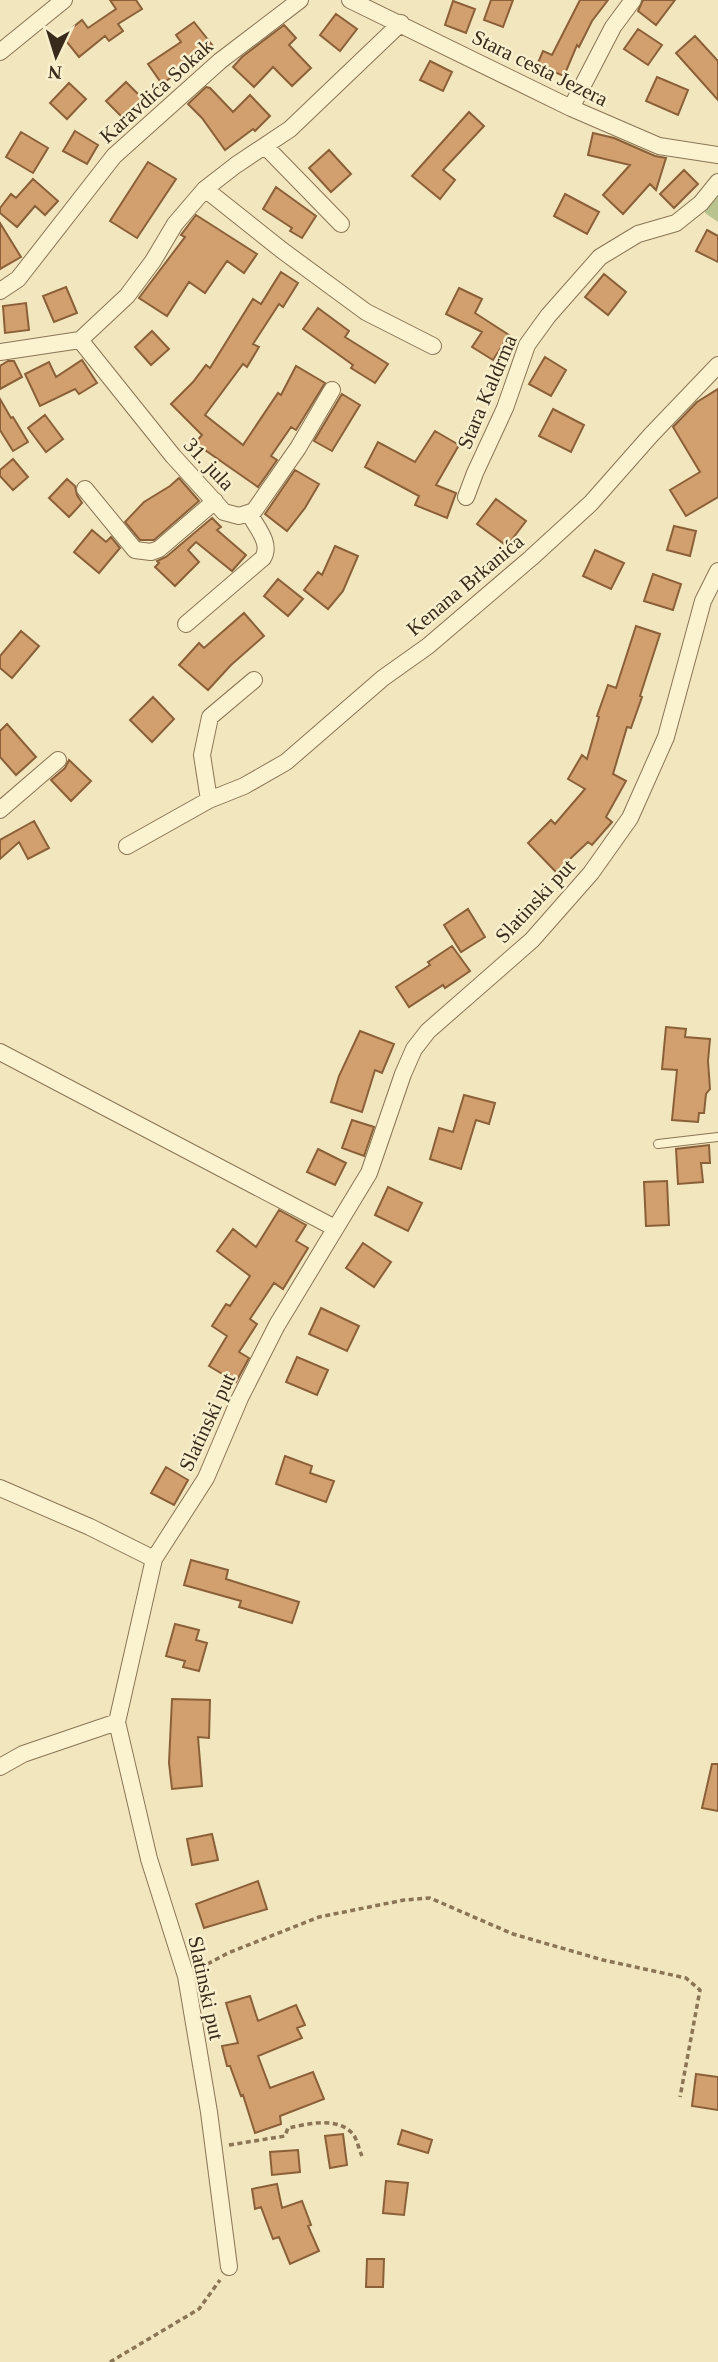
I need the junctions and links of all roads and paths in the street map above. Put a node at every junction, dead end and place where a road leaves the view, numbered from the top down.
1 (64, 0) edge
2 (300, 0) edge
3 (351, 0) edge
4 (633, 0) edge
5 (401, 23) junction
6 (0, 52) edge
7 (571, 108) junction
8 (265, 146) junction
9 (718, 155) edge
10 (718, 182) edge
11 (205, 189) junction
12 (341, 224) dead end
13 (0, 291) edge
14 (80, 340) junction
15 (433, 346) dead end
16 (0, 352) edge
17 (718, 365) edge
18 (332, 390) dead end
19 (85, 489) dead end
20 (466, 497) dead end
21 (215, 501) junction
22 (249, 513) junction
23 (718, 571) edge
24 (186, 624) dead end
25 (254, 680) dead end
26 (58, 760) dead end
27 (209, 800) junction
28 (0, 810) edge
29 (127, 846) dead end
30 (0, 1052) edge
31 (718, 1137) edge
32 (658, 1144) dead end
33 (335, 1228) junction
34 (0, 1488) edge
35 (154, 1559) junction
36 (117, 1723) junction
37 (0, 1767) edge
38 (186, 1976) junction
39 (680, 2097) dead end
40 (213, 2147) junction
41 (362, 2156) dead end
42 (229, 2267) joint
43 (110, 2362) edge

1 - 6 street
2 - 13 street, Karavdića Sokak
3 - 5 street, Stara cesta Jezera
4 - 7 street
5 - 7 street, Stara cesta Jezera
5 - 8 street
7 - 9 street, Stara cesta Jezera
8 - 11 street
8 - 12 street
10 - 20 street, Stara Kaldrma
11 - 14 street
11 - 15 street
14 - 16 street
14 - 21 street, 31. jula
17 - 27 street, Kenana Brkanića
18 - 22 street, 31. jula
19 - 21 street
21 - 22 street, 31. jula
22 - 24 street
23 - 33 street, Slatinski put
25 - 27 street
26 - 28 street
27 - 29 street, Kenana Brkanića
30 - 33 street
31 - 32 lane
33 - 35 street, Slatinski put
34 - 35 street
35 - 36 street, Slatinski put
36 - 37 street
36 - 38 street, Slatinski put
38 - 39 path
38 - 40 street, Slatinski put
40 - 41 path
40 - 42 street, Slatinski put
42 - 43 path

